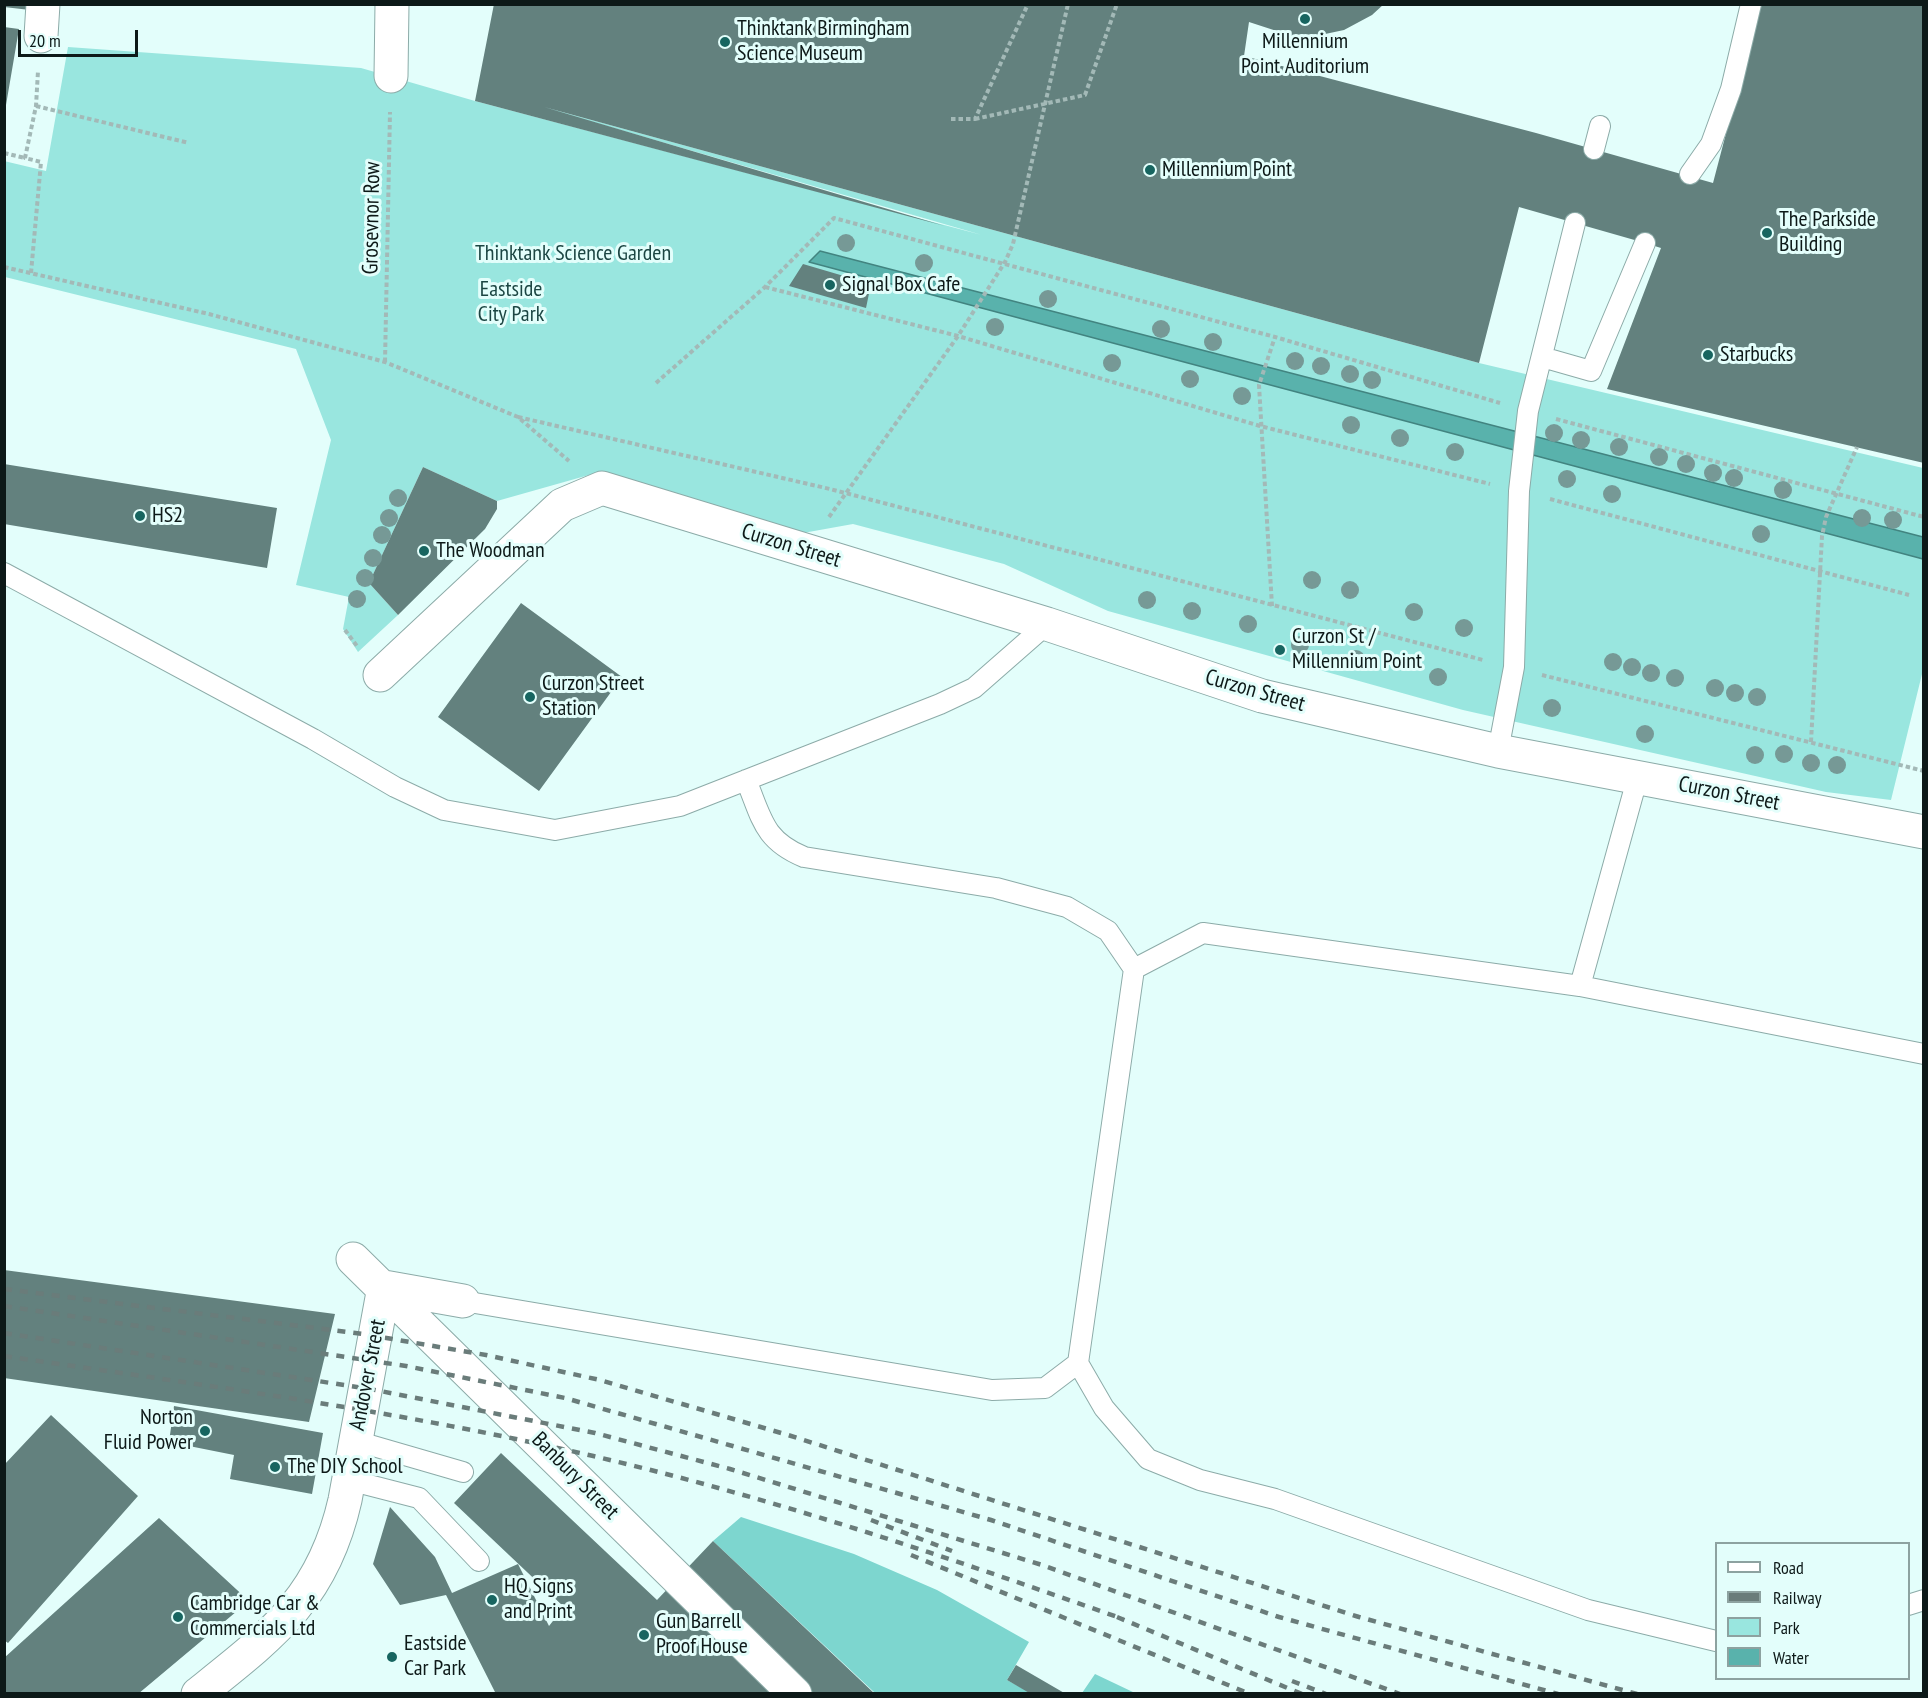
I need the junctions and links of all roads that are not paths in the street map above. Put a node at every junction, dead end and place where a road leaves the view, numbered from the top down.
1 (392, 4) edge
2 (1751, 4) edge
3 (391, 76) road end
4 (1600, 126) dead end
5 (1594, 149) dead end
6 (1690, 174) dead end
7 (1575, 223) dead end
8 (1645, 243) dead end
9 (1542, 357) junction
10 (4, 573) edge
11 (1047, 624) junction
12 (380, 675) dead end
13 (1498, 751) junction
14 (1638, 776) junction
15 (746, 780) junction
16 (1923, 831) edge
17 (1134, 969) junction
18 (1580, 986) junction
19 (1923, 1054) edge
20 (353, 1259) dead end
21 (384, 1287) junction
22 (463, 1301) joint
23 (1078, 1363) junction
24 (356, 1442) junction
25 (463, 1472) dead end
26 (349, 1480) junction
27 (479, 1561) dead end
28 (1715, 1641) edge
29 (198, 1694) edge
30 (795, 1694) edge

1 - 3 street
2 - 6 lane
4 - 5 lane
7 - 9 lane
8 - 9 lane
9 - 13 lane
10 - 15 lane
11 - 12 street, Curzon Street
11 - 13 street, Curzon Street
11 - 15 lane
13 - 14 street, Curzon Street
14 - 16 street, Curzon Street
14 - 18 lane
15 - 17 lane
17 - 18 lane
17 - 23 lane
18 - 19 lane
20 - 21 street, Banbury Street
21 - 22 street
21 - 24 street, Andover Street
21 - 30 street, Banbury Street
22 - 23 lane
23 - 28 lane
24 - 25 lane
24 - 26 street, Andover Street
26 - 27 lane
26 - 29 street, Andover Street

